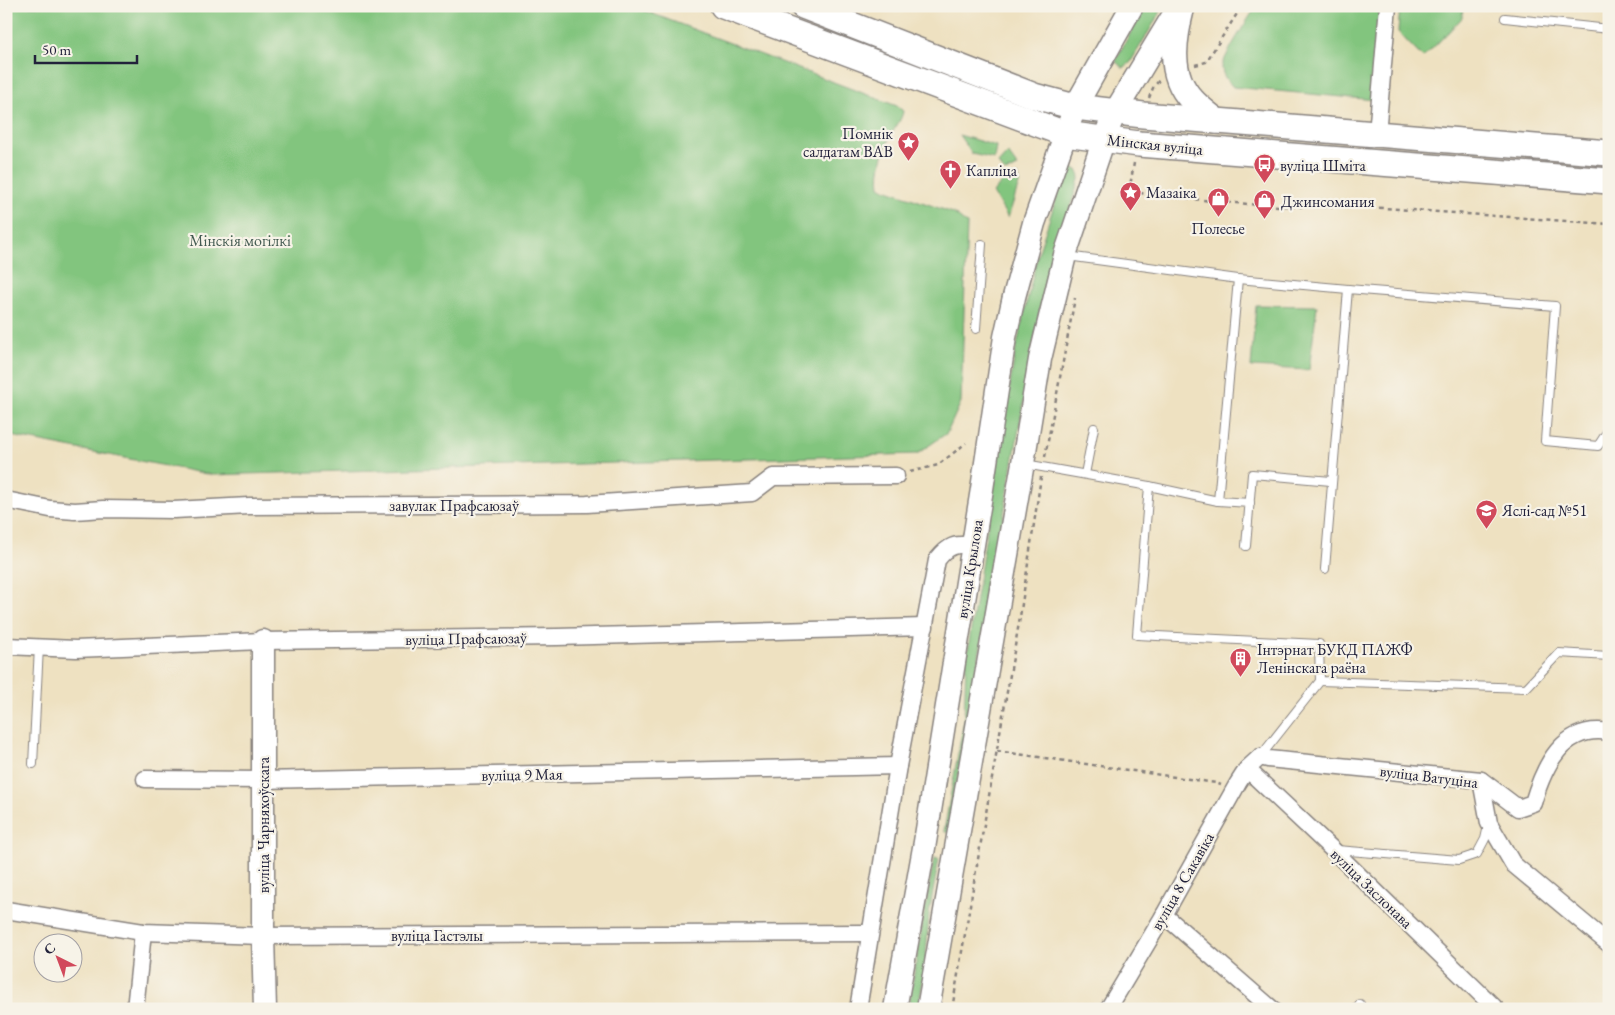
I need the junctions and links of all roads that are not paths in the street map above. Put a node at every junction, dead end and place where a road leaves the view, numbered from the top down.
1 (723, 6) edge
2 (803, 6) edge
3 (1132, 6) edge
4 (1181, 6) edge
5 (1388, 6) edge
6 (1504, 18) dead end
7 (1609, 29) edge
8 (1075, 107) junction
9 (1116, 112) junction
10 (1216, 121) junction
11 (1065, 134) junction
12 (1378, 134) junction
13 (1104, 139) junction
14 (1609, 153) edge
15 (1609, 181) edge
16 (982, 244) dead end
17 (1065, 256) junction
18 (1238, 279) junction
19 (1348, 289) junction
20 (976, 329) dead end
21 (1094, 428) dead end
22 (1609, 429) edge
23 (1033, 465) junction
24 (1085, 474) junction
25 (896, 476) road end
26 (1331, 481) junction
27 (1149, 486) junction
28 (6, 500) edge
29 (1218, 501) junction
30 (1250, 503) junction
31 (973, 544) junction
32 (1246, 546) dead end
33 (1324, 569) dead end
34 (925, 627) junction
35 (263, 641) junction
36 (6, 646) edge
37 (39, 647) junction
38 (1609, 656) edge
39 (1320, 681) junction
40 (1609, 732) edge
41 (1260, 757) junction
42 (33, 764) dead end
43 (898, 766) junction
44 (1247, 769) junction
45 (145, 779) dead end
46 (262, 780) junction
47 (1481, 780) junction
48 (1489, 823) junction
49 (925, 842) junction
50 (956, 847) junction
51 (1333, 850) junction
52 (6, 910) edge
53 (1164, 914) junction
54 (143, 932) junction
55 (870, 933) junction
56 (263, 936) junction
57 (1609, 944) edge
58 (135, 1009) edge
59 (265, 1009) edge
60 (858, 1009) edge
61 (895, 1009) edge
62 (928, 1009) edge
63 (1108, 1009) edge
64 (1272, 1009) edge
65 (1496, 1009) edge

1 - 11 main road, Мінская вуліца
2 - 8 main road, Мінская вуліца
3 - 8 main road, вуліца Крылова
4 - 9 main road
4 - 10 main road
5 - 12 street
6 - 7 lane
8 - 9 main road, Мінская вуліца
8 - 11 main road, вуліца Крылова
9 - 10 main road, Мінская вуліца
9 - 13 main road
10 - 12 main road, Мінская вуліца
11 - 13 main road, Мінская вуліца
11 - 31 main road, вуліца Крылова
12 - 14 main road, Мінская вуліца
13 - 15 main road, Мінская вуліца
13 - 17 main road
16 - 20 lane
17 - 18 lane
17 - 23 main road
18 - 19 lane
18 - 29 lane
19 - 22 lane
19 - 26 lane
21 - 24 lane
23 - 24 lane
23 - 50 main road
24 - 27 lane
25 - 28 street, завулак Прафсаюзаў
26 - 30 lane
26 - 33 lane
27 - 29 lane
27 - 39 lane
29 - 30 lane
30 - 32 lane
31 - 34 street
31 - 49 main road, вуліца Крылова
34 - 35 street, вуліца Прафсаюзаў
34 - 43 street
35 - 37 street, вуліца Прафсаюзаў
35 - 46 main road, вуліца Чарняхоўскага
36 - 37 street, вуліца Прафсаюзаў
37 - 42 lane
38 - 39 lane
39 - 41 lane
40 - 47 street, вуліца Ватуціна
41 - 44 street, вуліца 8 Сакавіка
41 - 47 street, вуліца Ватуціна
43 - 46 street, вуліца 9 Мая
43 - 55 street
44 - 51 street, вуліца Заслонава
44 - 53 street, вуліца 8 Сакавіка
45 - 46 street, вуліца 9 Мая
46 - 56 main road, вуліца Чарняхоўскага
47 - 48 street
48 - 51 lane
48 - 57 street
49 - 50 main road
49 - 61 main road, вуліца Крылова
50 - 62 main road
51 - 65 street, вуліца Заслонава
52 - 54 street, вуліца Гастэлы
53 - 63 street, вуліца 8 Сакавіка
53 - 64 street
54 - 56 street, вуліца Гастэлы
54 - 58 street
55 - 56 street, вуліца Гастэлы
55 - 60 street
56 - 59 main road, вуліца Чарняхоўскага

